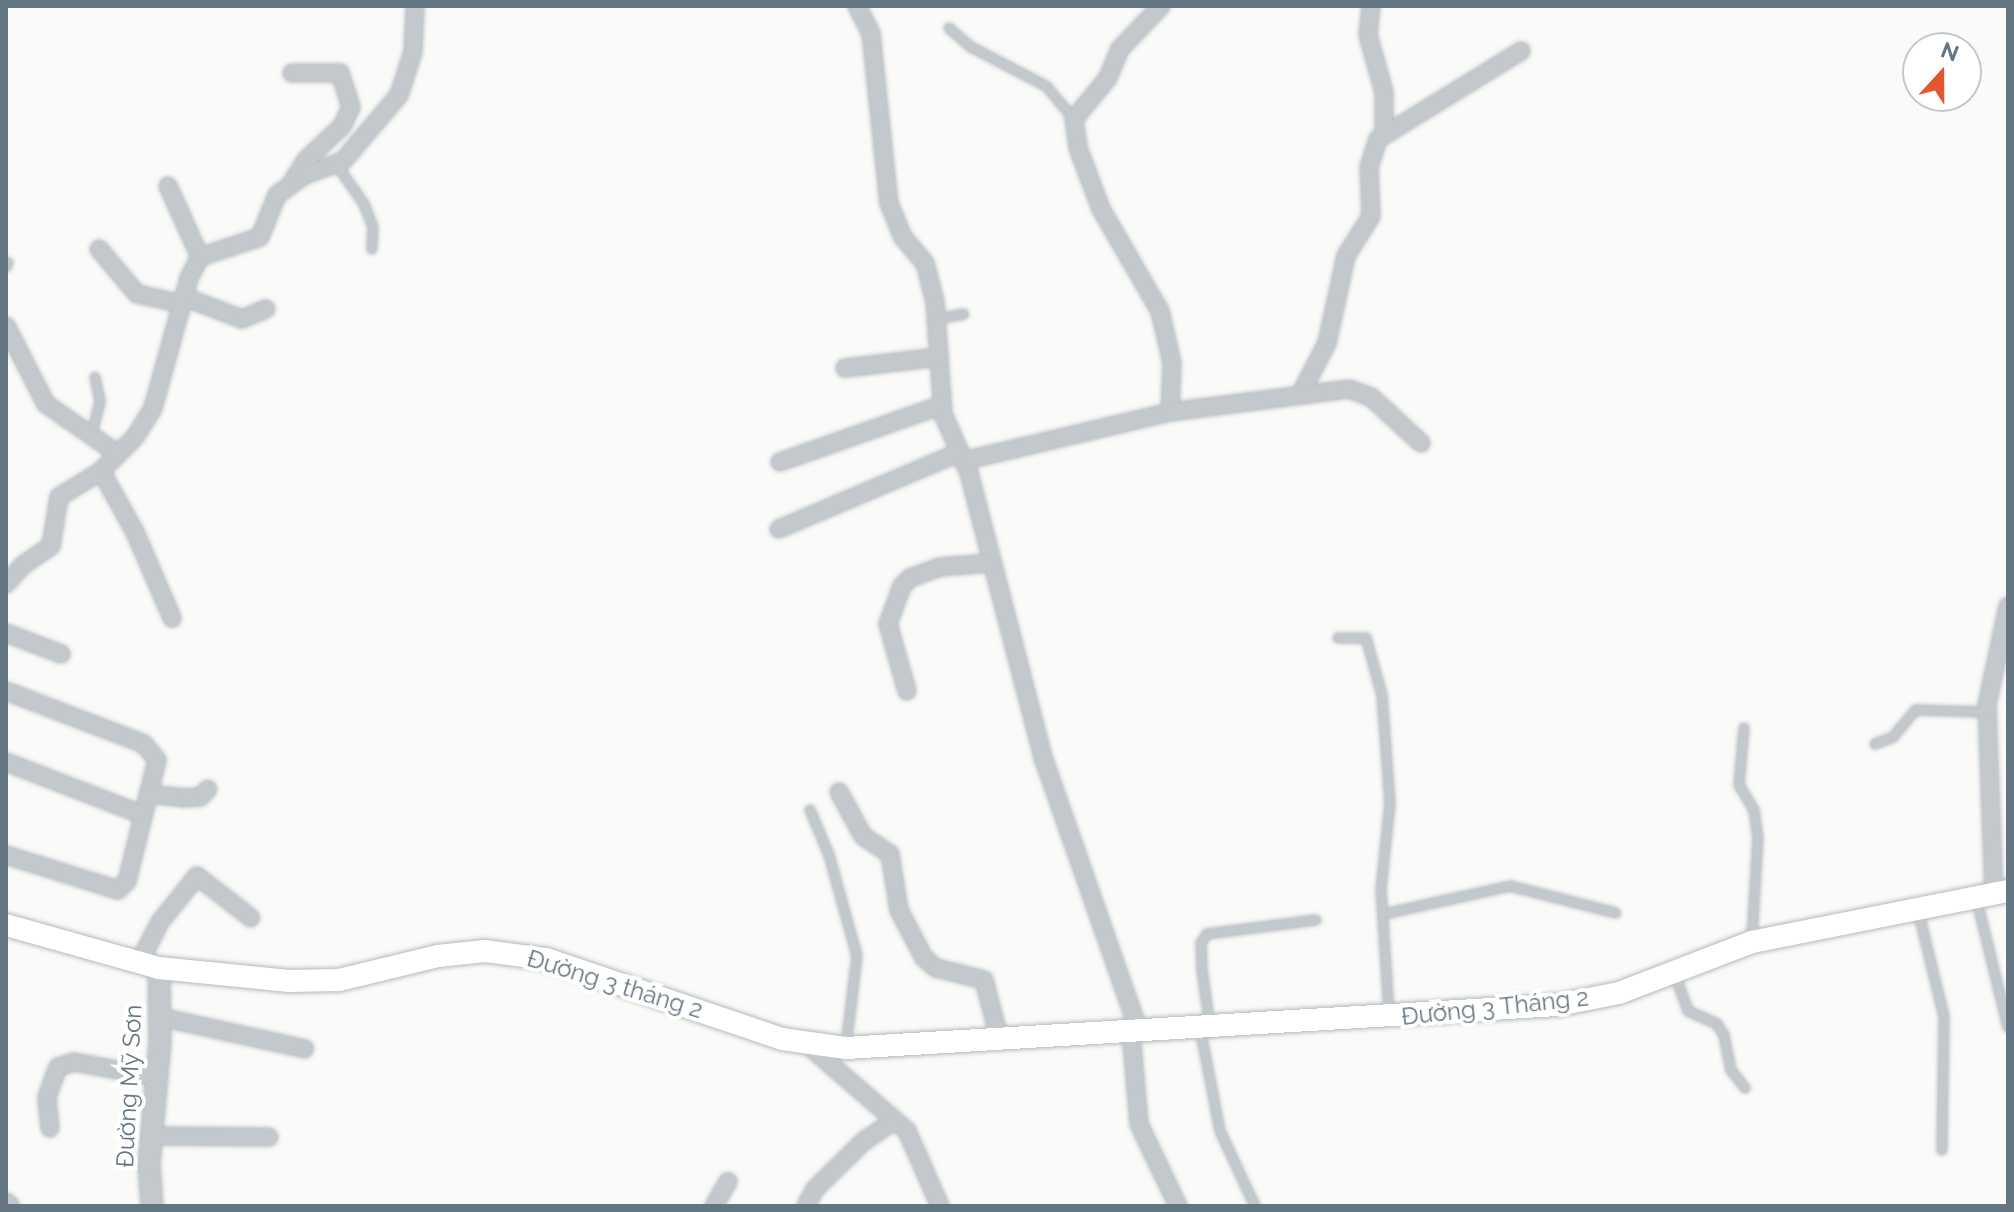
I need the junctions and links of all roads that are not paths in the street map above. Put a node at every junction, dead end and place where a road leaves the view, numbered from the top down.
1 (415, 6) edge
2 (857, 6) edge
3 (1161, 6) edge
4 (1371, 6) edge
5 (949, 28) dead end
6 (1521, 51) dead end
7 (292, 73) dead end
8 (1074, 119) junction
9 (1384, 135) junction
10 (336, 163) junction
11 (291, 183) junction
12 (168, 186) dead end
13 (99, 249) dead end
14 (372, 249) dead end
15 (200, 257) junction
16 (183, 301) junction
17 (266, 309) dead end
18 (964, 314) dead end
19 (936, 319) junction
20 (6, 326) edge
21 (939, 357) junction
22 (845, 368) dead end
23 (95, 378) dead end
24 (1301, 393) junction
25 (942, 405) junction
26 (1170, 412) junction
27 (92, 434) junction
28 (1421, 443) dead end
29 (118, 454) junction
30 (960, 457) junction
31 (780, 462) dead end
32 (101, 471) junction
33 (779, 529) dead end
34 (990, 563) junction
35 (6, 584) edge
36 (2008, 606) edge
37 (172, 618) dead end
38 (6, 633) edge
39 (1338, 638) dead end
40 (61, 654) dead end
41 (6, 691) edge
42 (907, 691) dead end
43 (1988, 712) junction
44 (1744, 728) dead end
45 (1875, 744) dead end
46 (6, 762) edge
47 (208, 789) dead end
48 (839, 792) dead end
49 (148, 794) junction
50 (810, 810) dead end
51 (141, 814) junction
52 (6, 855) edge
53 (1993, 896) edge
54 (1918, 909) junction
55 (1616, 913) dead end
56 (1384, 914) junction
57 (251, 918) dead end
58 (1316, 920) dead end
59 (6, 925) edge
60 (1752, 942) junction
61 (149, 965) junction
62 (1675, 974) junction
63 (160, 1017) junction
64 (1390, 1017) junction
65 (1205, 1027) junction
66 (2008, 1027) edge
67 (1127, 1031) junction
68 (1084, 1035) joint
69 (1000, 1041) junction
70 (809, 1046) junction
71 (846, 1048) junction
72 (305, 1049) dead end
73 (155, 1077) junction
74 (1745, 1088) dead end
75 (895, 1120) junction
76 (50, 1128) dead end
77 (150, 1136) junction
78 (269, 1137) dead end
79 (1942, 1150) dead end
80 (728, 1182) dead end
81 (6, 1202) edge
82 (11, 1206) edge
83 (152, 1206) edge
84 (714, 1206) edge
85 (806, 1206) edge
86 (940, 1206) edge
87 (1178, 1206) edge
88 (1255, 1206) edge

1 - 10 street
2 - 19 street
3 - 8 street
4 - 9 street
5 - 8 lane
6 - 9 street
7 - 11 street
8 - 26 street
9 - 24 street
10 - 11 street
10 - 14 lane
11 - 15 street
12 - 15 street
13 - 16 street
15 - 16 street
16 - 17 street
16 - 29 street
18 - 19 lane
19 - 21 street
20 - 27 street
21 - 22 street
21 - 25 street
23 - 27 lane
24 - 26 street
24 - 28 street
25 - 30 street
25 - 31 street
26 - 30 street
27 - 29 street
29 - 32 street
30 - 33 street
30 - 34 street
32 - 35 street
32 - 37 street
34 - 42 street
34 - 67 street
36 - 43 street
38 - 40 street
39 - 56 lane
41 - 49 street
43 - 45 lane
43 - 53 street
44 - 60 lane
46 - 51 street
47 - 49 street
48 - 69 street
49 - 51 street
50 - 71 lane
51 - 52 street
53 - 54 main road, Đường 3 Tháng 2
53 - 66 lane
54 - 60 main road, Đường 3 Tháng 2
54 - 79 lane
55 - 56 lane
56 - 64 lane
57 - 61 street
58 - 65 lane
59 - 61 main road, Đường 3 tháng 2
60 - 62 main road, Đường 3 Tháng 2
61 - 63 street, Đường Mỹ Sơn
61 - 70 main road, Đường 3 tháng 2
62 - 64 main road, Đường 3 Tháng 2
62 - 74 lane
63 - 72 street
63 - 73 street, Đường Mỹ Sơn
64 - 65 main road, Đường 3 Tháng 2
65 - 67 main road, Đường 3 Tháng 2
65 - 88 lane
67 - 68 main road, Đường 3 Tháng 2
67 - 87 street
68 - 69 main road, Đường 3 tháng 2
69 - 71 main road, Đường 3 tháng 2
70 - 71 main road, Đường 3 tháng 2
70 - 75 street
73 - 76 street
73 - 77 street, Đường Mỹ Sơn
75 - 85 street
75 - 86 street
77 - 78 street
77 - 83 street, Đường Mỹ Sơn
80 - 84 street
81 - 82 street

